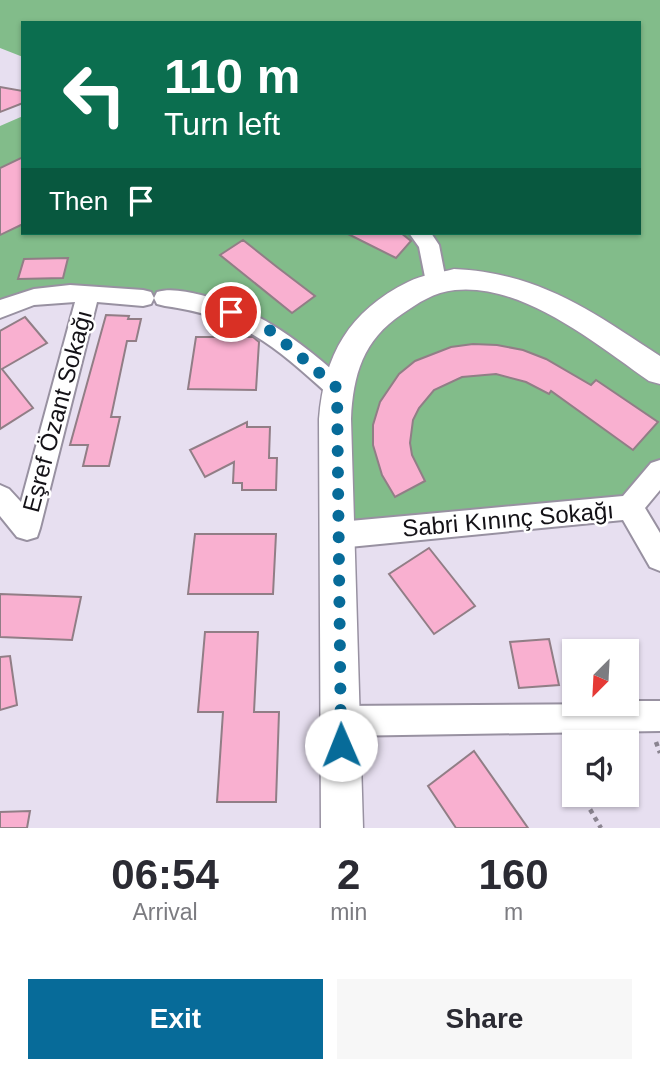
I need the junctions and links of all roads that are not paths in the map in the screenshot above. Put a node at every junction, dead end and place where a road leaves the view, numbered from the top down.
1 (421, 235) edge
2 (435, 281) junction
3 (88, 294) junction
4 (0, 309) edge
5 (660, 372) edge
6 (337, 388) junction
7 (660, 471) edge
8 (0, 497) edge
9 (630, 507) junction
10 (339, 535) junction
11 (660, 558) edge
12 (660, 716) edge
13 (341, 721) junction
14 (342, 828) edge

1 - 2 street
2 - 5 street
2 - 6 street
3 - 4 street
3 - 6 street
3 - 8 street, Eşref Özant Sokağı
6 - 10 street
7 - 9 street, Sabri Kınınç Sokağı
9 - 10 street, Sabri Kınınç Sokağı
9 - 11 street
10 - 13 street
12 - 13 street
13 - 14 street

